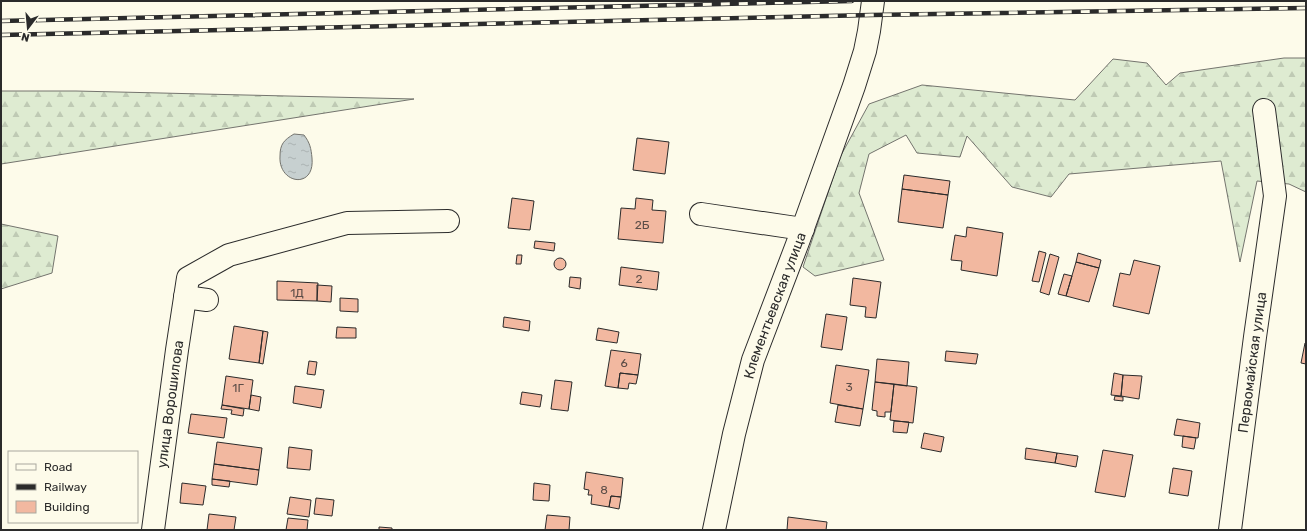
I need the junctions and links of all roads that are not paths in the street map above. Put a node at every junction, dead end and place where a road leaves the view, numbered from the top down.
1 (873, 1) edge
2 (1264, 110) dead end
3 (701, 214) dead end
4 (448, 222) dead end
5 (803, 229) junction
6 (187, 287) junction
7 (207, 300) dead end
8 (153, 530) edge
9 (714, 530) edge
10 (1230, 530) edge

1 - 5 street, Клементьевская улица
2 - 10 street, Первомайская улица
3 - 5 street
4 - 6 street
5 - 9 street, Клементьевская улица
6 - 7 street
6 - 8 street, улица Ворошилова

